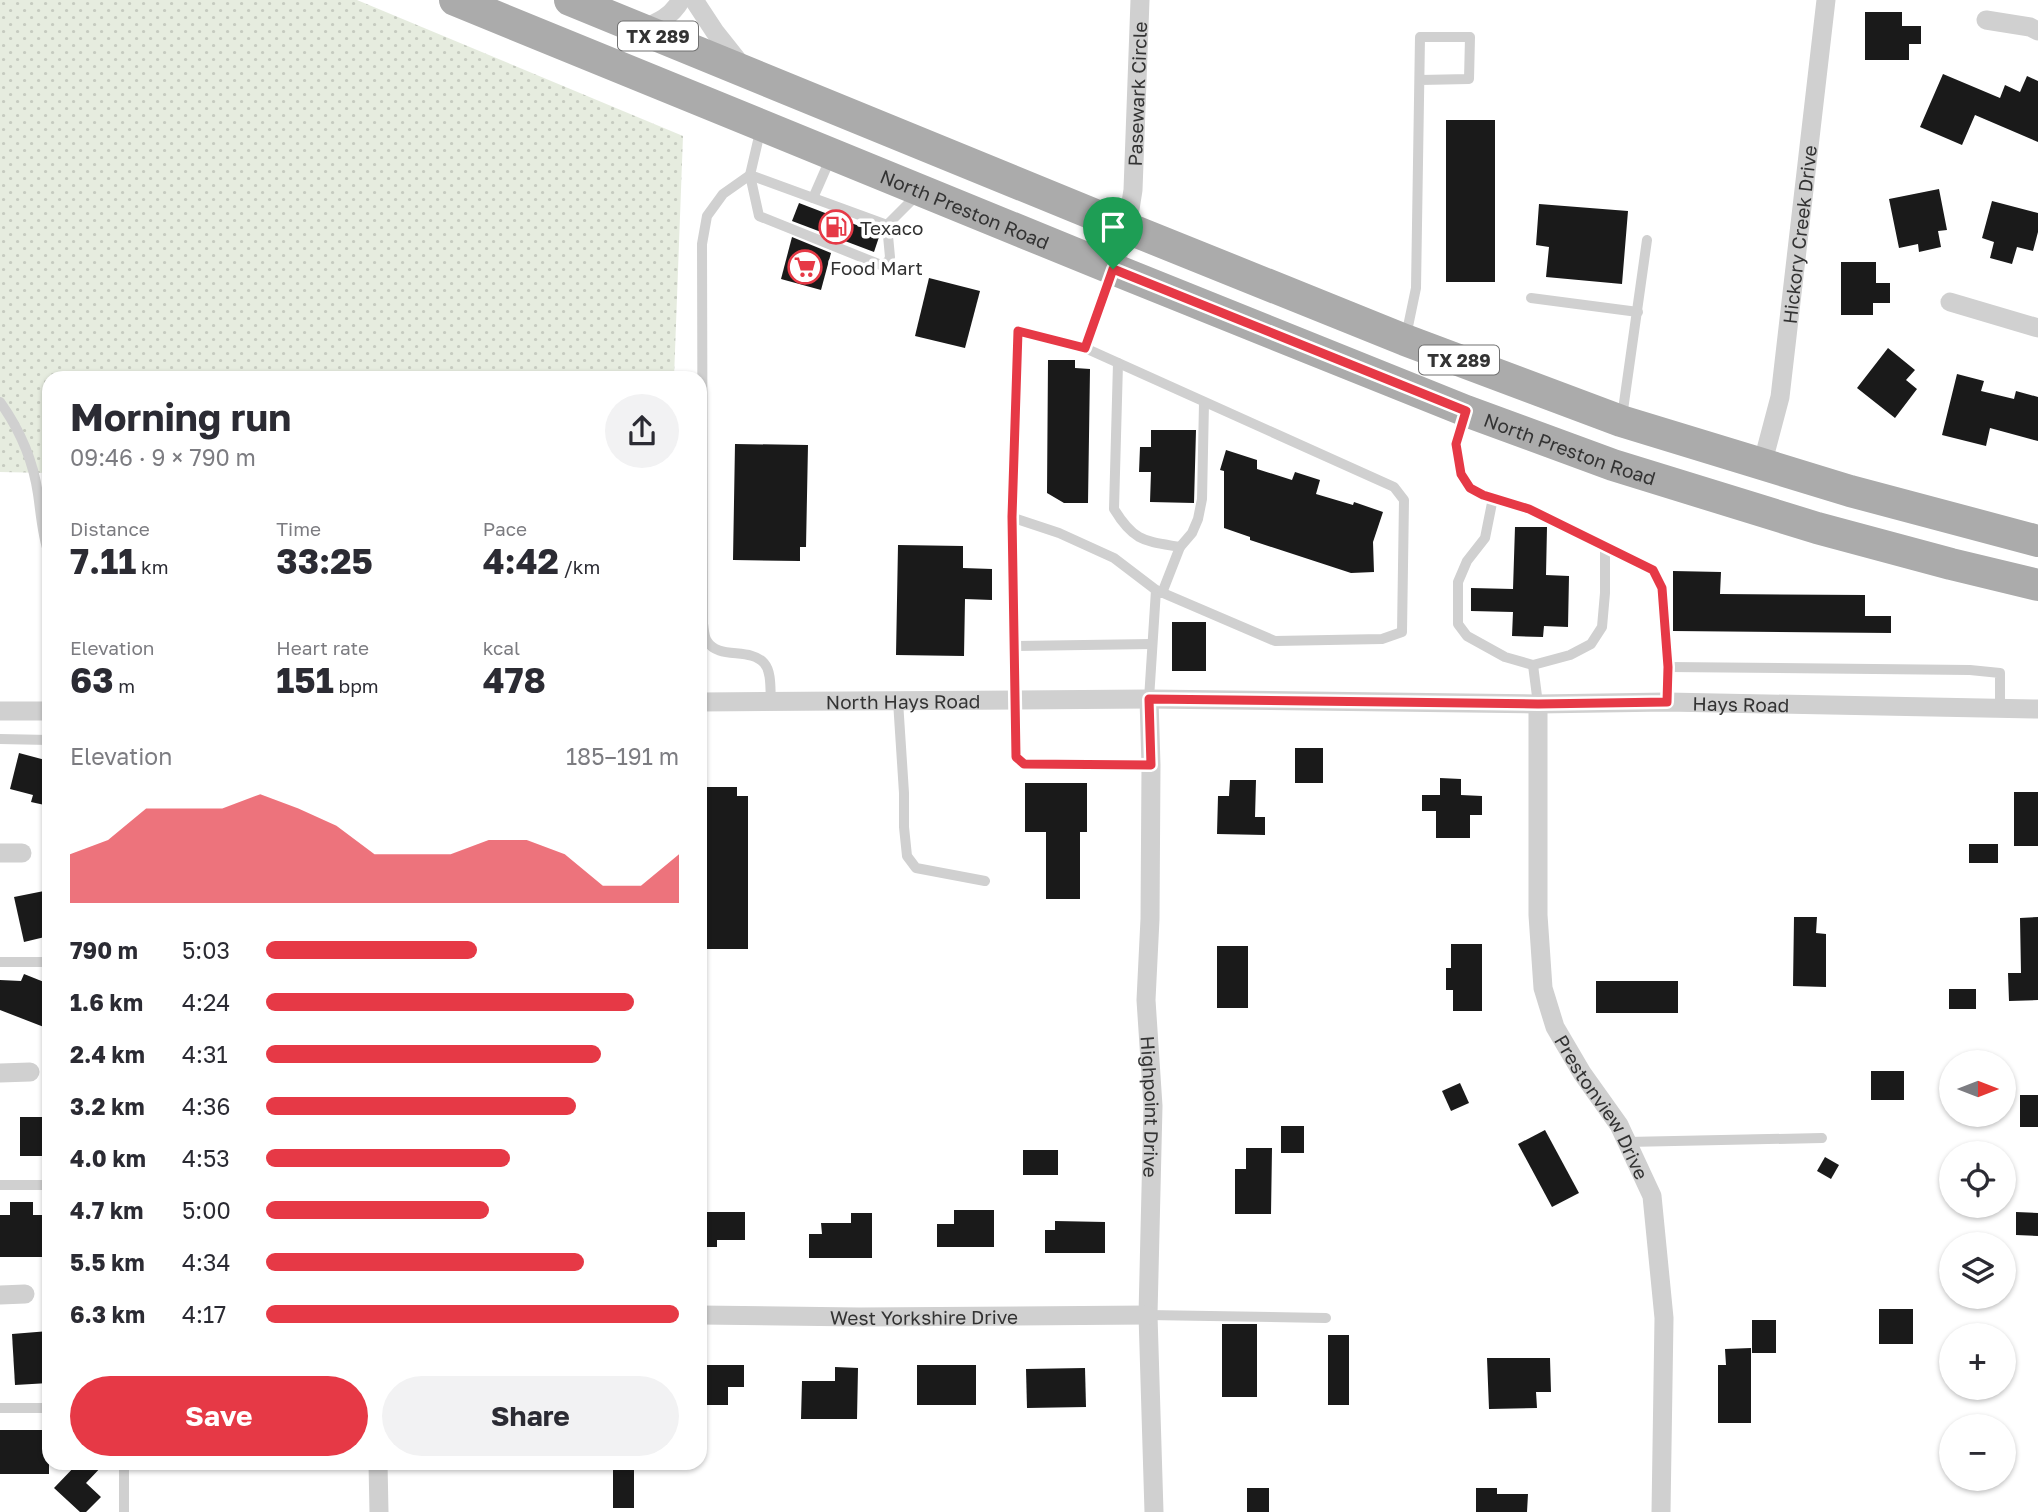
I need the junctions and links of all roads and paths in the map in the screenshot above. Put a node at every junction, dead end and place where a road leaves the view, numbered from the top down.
1 (455, 0) edge
2 (570, 0) edge
3 (681, 0) edge
4 (694, 0) edge
5 (1140, 0) edge
6 (1826, 0) edge
7 (1986, 20) dead end
8 (642, 29) junction
9 (2038, 31) edge
10 (747, 73) junction
11 (1420, 80) junction
12 (762, 124) junction
13 (832, 153) junction
14 (750, 175) junction
15 (922, 191) junction
16 (813, 198) junction
17 (887, 225) junction
18 (1127, 228) junction
19 (1647, 240) dead end
20 (1113, 269) junction
21 (1531, 298) dead end
22 (1950, 302) dead end
23 (1638, 313) junction
24 (2038, 328) edge
25 (1405, 340) junction
26 (1085, 348) junction
27 (1118, 363) junction
28 (702, 371) edge
29 (0, 402) edge
30 (1204, 402) junction
31 (1466, 411) junction
32 (1621, 421) junction
33 (1762, 465) junction
34 (1493, 498) junction
35 (1012, 517) junction
36 (42, 521) edge
37 (2038, 541) edge
38 (1605, 545) junction
39 (1180, 547) junction
40 (2038, 585) edge
41 (1159, 591) junction
42 (707, 642) edge
43 (1152, 644) junction
44 (1014, 646) junction
45 (1533, 665) junction
46 (1668, 667) junction
47 (1149, 699) junction
48 (1015, 700) junction
49 (898, 701) junction
50 (707, 702) edge
51 (771, 702) junction
52 (1667, 702) junction
53 (1538, 704) junction
54 (2000, 709) junction
55 (2038, 709) edge
56 (0, 711) edge
57 (42, 711) edge
58 (0, 739) edge
59 (42, 740) edge
60 (1151, 765) junction
61 (0, 853) edge
62 (22, 853) dead end
63 (985, 881) dead end
64 (0, 962) edge
65 (42, 962) edge
66 (30, 1072) dead end
67 (0, 1073) edge
68 (1822, 1138) dead end
69 (1627, 1142) junction
70 (0, 1185) edge
71 (42, 1185) edge
72 (25, 1294) dead end
73 (0, 1295) edge
74 (707, 1315) edge
75 (1149, 1315) junction
76 (1326, 1318) dead end
77 (0, 1408) edge
78 (42, 1408) edge
79 (124, 1470) edge
80 (379, 1470) edge
81 (124, 1512) edge
82 (379, 1512) edge
83 (1154, 1512) edge
84 (1661, 1512) edge

1 - 12 main road, North Preston Road / TX 289
2 - 8 main road, TX 289
3 - 8 street
4 - 10 street
5 - 18 street, Pasewark Circle
6 - 33 street, Hickory Creek Drive
7 - 9 street
8 - 10 main road, TX 289
10 - 18 main road, TX 289
11 - 11 lane
11 - 25 lane
12 - 13 main road, North Preston Road / TX 289
12 - 14 lane
13 - 15 main road, North Preston Road / TX 289
13 - 16 lane
14 - 16 lane
14 - 17 lane
14 - 28 lane
15 - 17 lane
15 - 20 main road, North Preston Road / TX 289
16 - 17 lane
18 - 20 street, Pasewark Circle
18 - 25 main road, TX 289
19 - 23 lane
20 - 26 lane
20 - 31 main road, North Preston Road / TX 289
21 - 23 lane
22 - 24 street
23 - 32 lane
25 - 32 main road, TX 289
26 - 27 lane
26 - 35 lane
27 - 30 lane
27 - 39 lane
29 - 36 lane
30 - 39 lane
30 - 41 lane
31 - 34 lane
31 - 40 main road, North Preston Road / TX 289
32 - 33 main road, TX 289
33 - 37 main road, TX 289
34 - 38 lane
34 - 45 lane
35 - 41 lane
35 - 44 lane
38 - 45 lane
38 - 46 lane
39 - 41 lane
41 - 43 lane
42 - 51 lane
43 - 44 lane
43 - 47 lane
44 - 48 lane
45 - 53 lane
46 - 52 lane
46 - 54 lane
47 - 48 street, North Hays Road
47 - 53 street, Hays Road
47 - 60 street, Highpoint Drive
48 - 49 street, North Hays Road
48 - 60 lane
49 - 51 street, North Hays Road
49 - 63 lane
50 - 51 street, North Hays Road
52 - 53 street, Hays Road
52 - 54 street, Hays Road
53 - 69 street, Prestonview Drive
54 - 55 street, Hays Road
56 - 57 street
58 - 59 lane
60 - 75 street, Highpoint Drive
61 - 62 street
64 - 65 lane
66 - 67 street
68 - 69 lane
69 - 84 street, Prestonview Drive
70 - 71 lane
72 - 73 street
74 - 75 street, West Yorkshire Drive
75 - 76 lane
75 - 83 street, Highpoint Drive
77 - 78 lane
79 - 81 lane
80 - 82 street

